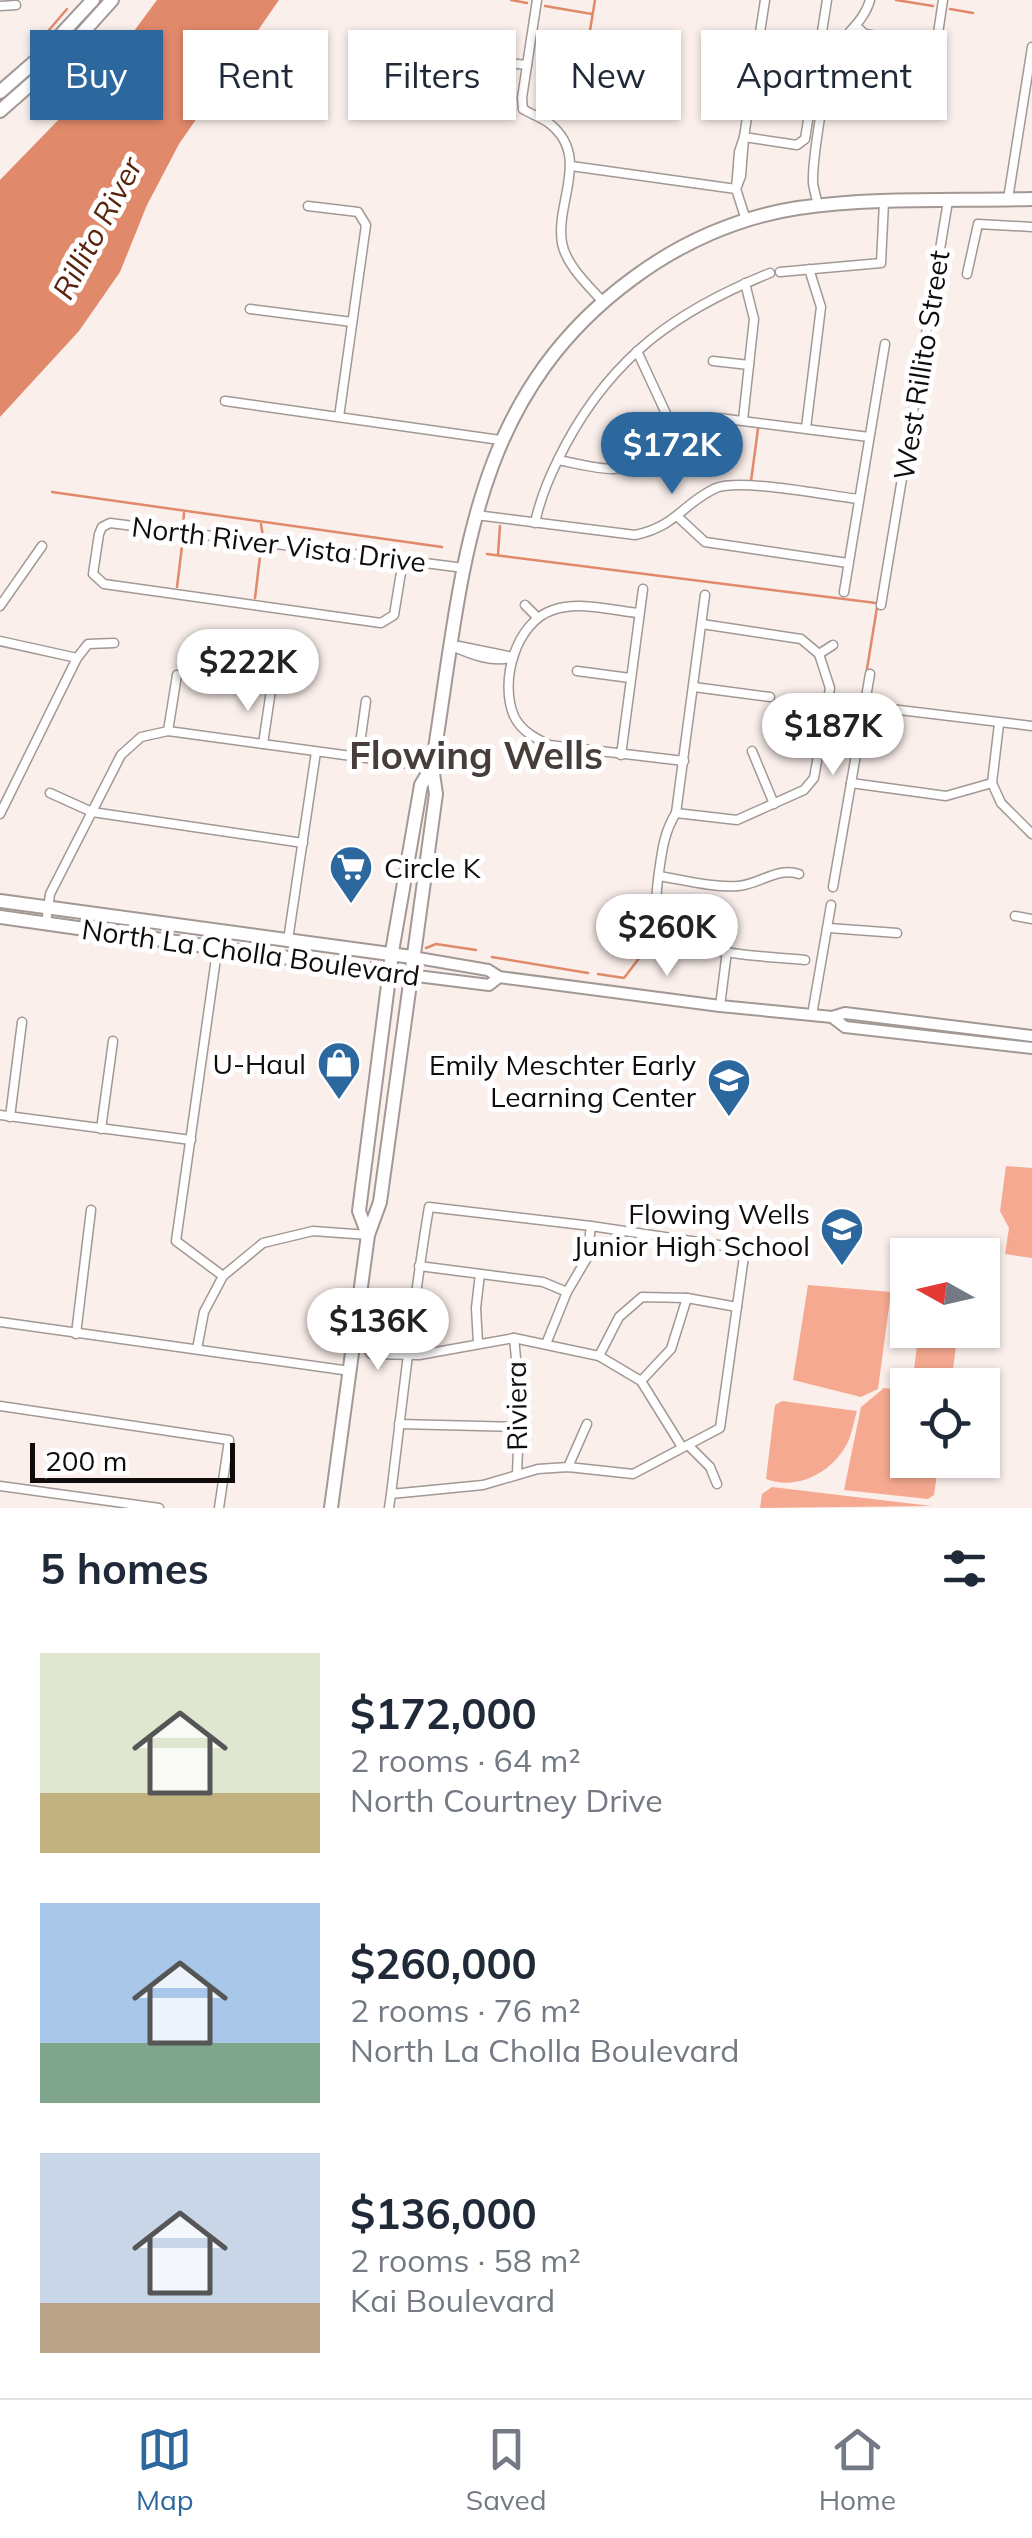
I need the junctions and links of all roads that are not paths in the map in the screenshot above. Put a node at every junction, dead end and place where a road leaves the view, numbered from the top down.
1 (112, 0) edge
2 (537, 0) edge
3 (765, 0) edge
4 (827, 0) edge
5 (870, 0) edge
6 (943, 0) edge
7 (86, 2) edge
8 (19, 5) edge
9 (0, 6) edge
10 (99, 17) junction
11 (856, 26) junction
12 (860, 30) edge
13 (938, 30) edge
14 (1032, 47) edge
15 (516, 64) edge
16 (527, 65) junction
17 (0, 92) edge
18 (0, 111) edge
19 (744, 137) junction
20 (571, 166) junction
21 (736, 188) junction
22 (1008, 199) junction
23 (1032, 199) edge
24 (948, 201) junction
25 (884, 202) junction
26 (308, 206) dead end
27 (818, 206) junction
28 (746, 220) junction
29 (1032, 227) edge
30 (810, 269) junction
31 (967, 274) dead end
32 (746, 283) junction
33 (602, 301) junction
34 (250, 309) dead end
35 (352, 322) junction
36 (885, 344) dead end
37 (637, 350) junction
38 (713, 361) dead end
39 (749, 365) junction
40 (225, 401) dead end
41 (339, 417) junction
42 (743, 420) junction
43 (806, 428) junction
44 (676, 435) junction
45 (869, 438) junction
46 (500, 440) junction
47 (558, 460) junction
48 (859, 500) junction
49 (476, 515) junction
50 (678, 517) junction
51 (535, 523) junction
52 (42, 546) dead end
53 (402, 560) junction
54 (848, 563) junction
55 (464, 568) junction
56 (643, 589) dead end
57 (844, 592) dead end
58 (705, 595) dead end
59 (525, 605) dead end
60 (881, 605) dead end
61 (0, 606) edge
62 (638, 614) junction
63 (537, 617) junction
64 (702, 624) junction
65 (0, 640) edge
66 (114, 643) dead end
67 (833, 645) dead end
68 (452, 646) junction
69 (819, 654) junction
70 (514, 657) junction
71 (77, 658) junction
72 (577, 671) dead end
73 (870, 674) dead end
74 (177, 675) dead end
75 (630, 678) junction
76 (694, 687) junction
77 (271, 690) dead end
78 (770, 697) dead end
79 (366, 702) dead end
80 (866, 706) junction
81 (518, 722) junction
82 (999, 724) junction
83 (1032, 726) edge
84 (507, 730) dead end
85 (168, 731) junction
86 (263, 744) junction
87 (752, 751) dead end
88 (316, 752) junction
89 (620, 755) junction
90 (358, 758) junction
91 (684, 762) junction
92 (432, 767) junction
93 (851, 782) junction
94 (992, 783) junction
95 (50, 793) dead end
96 (774, 804) junction
97 (92, 812) junction
98 (0, 814) edge
99 (676, 814) junction
100 (1032, 834) edge
101 (302, 843) junction
102 (799, 874) dead end
103 (659, 876) junction
104 (833, 888) dead end
105 (0, 901) edge
106 (831, 905) dead end
107 (48, 907) junction
108 (0, 916) edge
109 (1016, 916) dead end
110 (1032, 918) edge
111 (46, 923) junction
112 (667, 926) junction
113 (829, 928) junction
114 (220, 930) junction
115 (897, 932) dead end
116 (655, 934) dead end
117 (288, 940) junction
118 (217, 948) junction
119 (727, 951) junction
120 (392, 954) junction
121 (412, 957) junction
122 (804, 960) dead end
123 (389, 972) junction
124 (409, 975) junction
125 (499, 977) junction
126 (720, 1006) junction
127 (812, 1015) junction
128 (832, 1017) junction
129 (22, 1022) dead end
130 (1032, 1036) edge
131 (113, 1041) dead end
132 (1032, 1048) edge
133 (5, 1116) edge
134 (101, 1129) junction
135 (191, 1140) junction
136 (91, 1210) dead end
137 (591, 1226) junction
138 (368, 1235) junction
139 (419, 1266) junction
140 (480, 1274) junction
141 (223, 1276) junction
142 (567, 1292) junction
143 (687, 1298) junction
144 (737, 1308) junction
145 (0, 1322) edge
146 (76, 1334) junction
147 (514, 1338) junction
148 (478, 1344) junction
149 (546, 1344) junction
150 (360, 1346) junction
151 (197, 1350) junction
152 (404, 1353) junction
153 (599, 1356) junction
154 (350, 1371) junction
155 (641, 1381) junction
156 (0, 1406) edge
157 (400, 1424) junction
158 (588, 1424) dead end
159 (519, 1427) junction
160 (686, 1446) junction
161 (568, 1467) junction
162 (517, 1474) junction
163 (717, 1484) dead end
164 (0, 1486) edge
165 (391, 1494) junction
166 (160, 1508) edge
167 (219, 1508) edge
168 (331, 1508) edge
169 (389, 1508) edge

1 - 10 main road
2 - 16 street
3 - 19 street
4 - 19 street
5 - 11 street
6 - 13 street
7 - 10 street
7 - 17 main road
8 - 9 street
10 - 18 main road
11 - 12 street
11 - 27 street
14 - 22 street
15 - 16 street
16 - 20 street
19 - 21 street
20 - 21 street
20 - 33 street
21 - 28 street
22 - 23 main road
22 - 24 main road
24 - 25 main road
24 - 60 street, West Rillito Street
25 - 27 main road
25 - 30 street
26 - 35 street
27 - 28 main road
28 - 33 main road
29 - 31 street
30 - 32 street
30 - 43 street
32 - 37 street
32 - 39 street
33 - 46 main road
34 - 35 street
35 - 41 street
36 - 45 street
37 - 44 street
37 - 47 street
38 - 39 street
39 - 42 street
40 - 41 street
41 - 46 street
42 - 43 street
42 - 44 street
43 - 45 street
44 - 47 street
45 - 48 street
46 - 49 main road
47 - 51 street
48 - 50 street
48 - 54 street
49 - 51 street
49 - 55 main road
50 - 51 street
50 - 54 street
52 - 61 street
53 - 53 street, North River Vista Drive
53 - 55 street, North River Vista Drive
54 - 57 street
55 - 68 main road
56 - 62 street
58 - 64 street
59 - 63 street
62 - 63 street
62 - 75 street
63 - 70 street
64 - 69 street
64 - 76 street
65 - 71 street
66 - 71 street
67 - 69 street
68 - 70 street
68 - 92 main road
69 - 96 street
70 - 81 street
71 - 98 street
72 - 75 street
73 - 80 street
74 - 85 street
75 - 89 street
76 - 78 street
76 - 91 street
77 - 86 street
79 - 90 street
80 - 82 street
80 - 93 street
81 - 84 street
81 - 89 street
82 - 83 street
82 - 94 street
85 - 86 street
85 - 97 street
86 - 88 street
87 - 96 street
88 - 90 street
88 - 101 street
89 - 91 street
90 - 92 street
91 - 99 street
92 - 120 main road
92 - 121 main road
93 - 94 street
93 - 104 street
94 - 100 street
95 - 97 street
96 - 99 street
97 - 101 street
97 - 107 street
99 - 103 street
101 - 117 street
102 - 103 street
103 - 112 street
105 - 107 main road, North La Cholla Boulevard
106 - 113 street
107 - 111 street
107 - 114 main road, North La Cholla Boulevard
108 - 111 main road, North La Cholla Boulevard
109 - 110 street
111 - 118 main road, North La Cholla Boulevard
112 - 116 street
112 - 119 street
113 - 115 street
113 - 127 street
114 - 117 main road, North La Cholla Boulevard
114 - 118 street
117 - 120 main road, North La Cholla Boulevard
118 - 123 main road, North La Cholla Boulevard
118 - 135 street
119 - 122 street
119 - 126 street
120 - 121 main road, North La Cholla Boulevard
120 - 123 main road
121 - 124 main road
121 - 125 street, North La Cholla Boulevard
123 - 124 main road, North La Cholla Boulevard
123 - 138 main road
124 - 125 street, North La Cholla Boulevard
124 - 138 main road
125 - 126 street, North La Cholla Boulevard
126 - 127 street, North La Cholla Boulevard
127 - 128 street, North La Cholla Boulevard
128 - 130 street, North La Cholla Boulevard
128 - 132 street, North La Cholla Boulevard
129 - 133 street
131 - 134 street
133 - 134 street
134 - 135 street
135 - 141 street
136 - 146 street
137 - 139 street
137 - 142 street
137 - 144 street
138 - 141 street
138 - 150 main road
139 - 140 street
139 - 152 street
140 - 142 street
140 - 148 street
141 - 151 street
142 - 149 street
143 - 144 street
143 - 153 street
143 - 155 street
144 - 160 street
145 - 146 street
146 - 151 street
147 - 148 street
147 - 149 street
147 - 159 street, Riviera
148 - 152 street
149 - 153 street
150 - 152 street
150 - 154 main road
151 - 154 street
152 - 157 street
153 - 155 street
154 - 168 main road
155 - 160 street
156 - 167 street
157 - 159 street
157 - 165 street
158 - 161 street
159 - 162 street, Riviera
160 - 161 street
160 - 163 street
161 - 162 street
162 - 165 street
164 - 166 street
165 - 169 street

